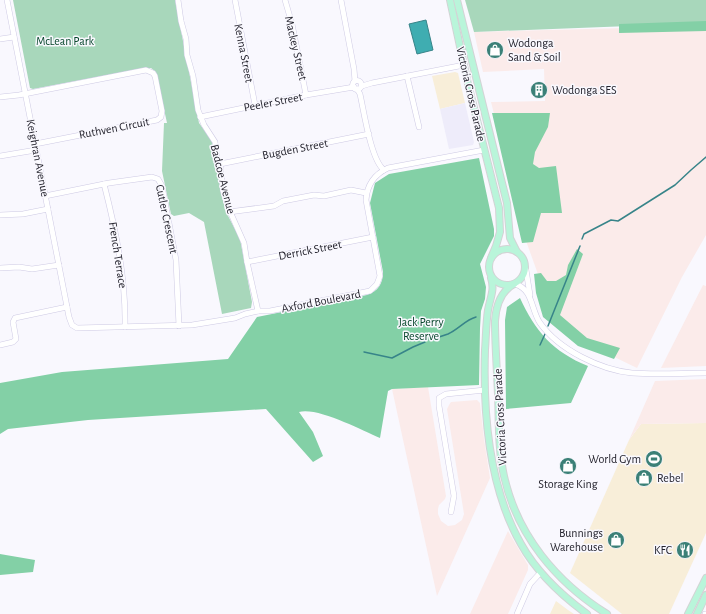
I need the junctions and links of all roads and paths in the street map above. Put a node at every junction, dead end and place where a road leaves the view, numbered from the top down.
1 (7, 0) edge
2 (178, 0) edge
3 (234, 0) edge
4 (285, 0) edge
5 (341, 0) edge
6 (450, 0) edge
7 (457, 0) edge
8 (14, 37) junction
9 (0, 39) edge
10 (464, 65) junction
11 (407, 76) junction
12 (477, 82) junction
13 (468, 84) junction
14 (358, 86) junction
15 (25, 94) junction
16 (306, 95) junction
17 (0, 97) edge
18 (254, 105) junction
19 (200, 117) junction
20 (419, 127) dead end
21 (369, 134) junction
22 (36, 147) junction
23 (493, 147) junction
24 (484, 150) junction
25 (0, 156) edge
26 (220, 164) junction
27 (384, 170) junction
28 (104, 184) junction
29 (366, 193) junction
30 (45, 196) junction
31 (48, 209) junction
32 (230, 212) junction
33 (0, 215) edge
34 (373, 237) junction
35 (517, 252) junction
36 (491, 258) junction
37 (247, 262) junction
38 (59, 265) junction
39 (0, 268) edge
40 (526, 270) junction
41 (491, 278) junction
42 (515, 284) junction
43 (531, 300) junction
44 (67, 307) junction
45 (258, 311) junction
46 (69, 317) joint
47 (179, 326) junction
48 (125, 328) junction
49 (0, 345) edge
50 (706, 373) edge
51 (485, 390) junction
52 (450, 512) dead end
53 (541, 572) junction
54 (706, 578) edge
55 (568, 585) junction
56 (561, 593) junction
57 (706, 595) edge
58 (605, 613) edge
59 (517, 614) edge
60 (587, 614) edge
61 (688, 614) edge
62 (697, 614) edge

1 - 8 street, Keighran Avenue
2 - 19 street, Badcoe Avenue
3 - 18 street, Kenna Street
4 - 16 street, Mackey Street
5 - 14 street
6 - 10 main road, Victoria Cross Parade
7 - 12 main road, Victoria Cross Parade
8 - 9 street
8 - 15 street, Keighran Avenue
10 - 11 street, Peeler Street
10 - 13 main road, Victoria Cross Parade
11 - 14 street, Peeler Street
11 - 20 street
12 - 13 main road
12 - 23 main road, Victoria Cross Parade
13 - 24 main road, Victoria Cross Parade
14 - 16 street, Peeler Street
14 - 21 street
15 - 17 street, Ruthven Circuit
15 - 22 street, Keighran Avenue
15 - 22 street, Ruthven Circuit
16 - 18 street, Peeler Street
18 - 19 street, Peeler Street
19 - 26 street, Badcoe Avenue
21 - 26 street, Bugden Street
21 - 27 street
22 - 25 street, Ruthven Circuit
22 - 30 street, Keighran Avenue
23 - 24 main road
23 - 35 main road, Victoria Cross Parade
24 - 27 street
24 - 36 main road, Victoria Cross Parade
26 - 32 street, Badcoe Avenue
27 - 29 street
28 - 30 street, Cutler Crescent
28 - 47 street, Cutler Crescent
28 - 48 street, French Terrace
29 - 32 street
29 - 34 street, Axford Boulevard
30 - 31 street, Keighran Avenue
31 - 33 street
31 - 38 street, Keighran Avenue
32 - 37 street, Badcoe Avenue
34 - 37 street, Derrick Street
34 - 45 street, Axford Boulevard
35 - 36 main road
35 - 40 main road
36 - 41 main road
37 - 45 street, Badcoe Avenue
38 - 39 street
38 - 44 street, Keighran Avenue
40 - 42 main road
40 - 43 street
41 - 42 main road
41 - 51 main road, Victoria Cross Parade
42 - 43 street
42 - 55 main road, Victoria Cross Parade
43 - 50 street
44 - 46 street, Keighran Avenue
44 - 49 street
45 - 47 street, Axford Boulevard
46 - 48 street, Axford Boulevard
47 - 48 street, Axford Boulevard
51 - 52 street
51 - 53 main road, Victoria Cross Parade
53 - 56 main road, Victoria Cross Parade
53 - 59 street
54 - 61 main road
55 - 56 main road
55 - 58 main road, Victoria Cross Parade
56 - 60 main road, Victoria Cross Parade
57 - 62 main road

